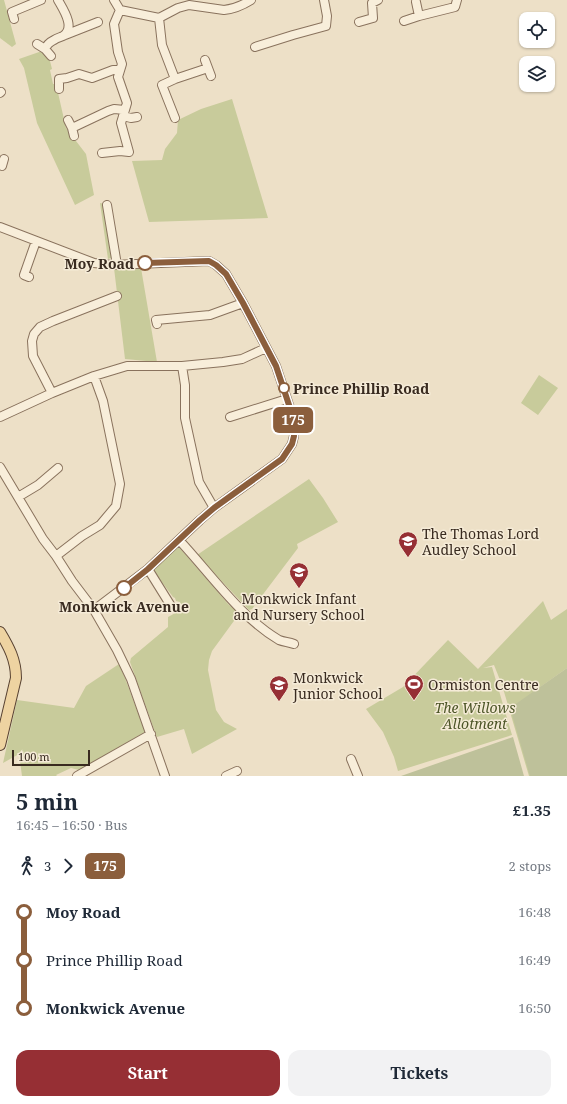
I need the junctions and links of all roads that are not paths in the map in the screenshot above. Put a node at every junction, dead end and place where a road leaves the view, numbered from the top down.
1 (41, 0) edge
2 (58, 0) edge
3 (114, 0) edge
4 (251, 0) edge
5 (324, 0) edge
6 (378, 0) edge
7 (457, 0) edge
8 (416, 2) dead end
9 (120, 10) junction
10 (11, 12) dead end
11 (418, 16) junction
12 (159, 18) junction
13 (404, 21) dead end
14 (98, 22) dead end
15 (359, 22) dead end
16 (64, 35) junction
17 (37, 44) dead end
18 (255, 47) dead end
19 (45, 49) junction
20 (51, 56) dead end
21 (205, 60) dead end
22 (120, 70) junction
23 (176, 79) junction
24 (58, 89) dead end
25 (124, 113) junction
26 (136, 117) dead end
27 (175, 118) dead end
28 (68, 120) dead end
29 (102, 153) dead end
30 (107, 205) dead end
31 (0, 228) edge
32 (36, 241) junction
33 (117, 265) junction
34 (24, 275) dead end
35 (114, 300) dead end
36 (243, 303) junction
37 (156, 320) dead end
38 (266, 348) junction
39 (182, 366) junction
40 (94, 376) junction
41 (52, 393) junction
42 (287, 399) junction
43 (0, 417) edge
44 (230, 417) dead end
45 (0, 467) edge
46 (58, 468) dead end
47 (18, 497) junction
48 (214, 508) junction
49 (179, 540) junction
50 (56, 556) junction
51 (148, 569) junction
52 (171, 606) dead end
53 (94, 610) junction
54 (0, 632) edge
55 (294, 644) dead end
56 (151, 734) junction
57 (0, 745) edge
58 (351, 759) dead end
59 (237, 771) dead end
60 (359, 774) edge
61 (77, 776) edge
62 (165, 776) edge
63 (226, 776) edge

1 - 10 street
2 - 16 street
3 - 9 street
4 - 12 street
5 - 18 street
6 - 15 street
7 - 11 street
8 - 11 street
9 - 12 street
9 - 22 street
11 - 13 street
12 - 23 street
14 - 16 street
16 - 19 street
17 - 19 street
19 - 20 street
21 - 23 street
22 - 24 street
22 - 25 street
23 - 27 street
25 - 26 street
25 - 28 street
25 - 29 street
30 - 33 street
31 - 32 street
32 - 33 street
32 - 34 street
33 - 36 street
35 - 41 street
36 - 37 street
36 - 38 street
38 - 39 street
38 - 42 street
39 - 40 street
39 - 48 street
40 - 41 street
40 - 50 street
41 - 43 street
42 - 44 street
42 - 48 street
45 - 47 street
46 - 47 street
47 - 50 street
48 - 49 street
49 - 51 street
49 - 55 street
50 - 53 street
51 - 52 street
51 - 53 street
53 - 56 street
54 - 57 main road
56 - 61 street
56 - 62 street
58 - 60 street
59 - 63 street

